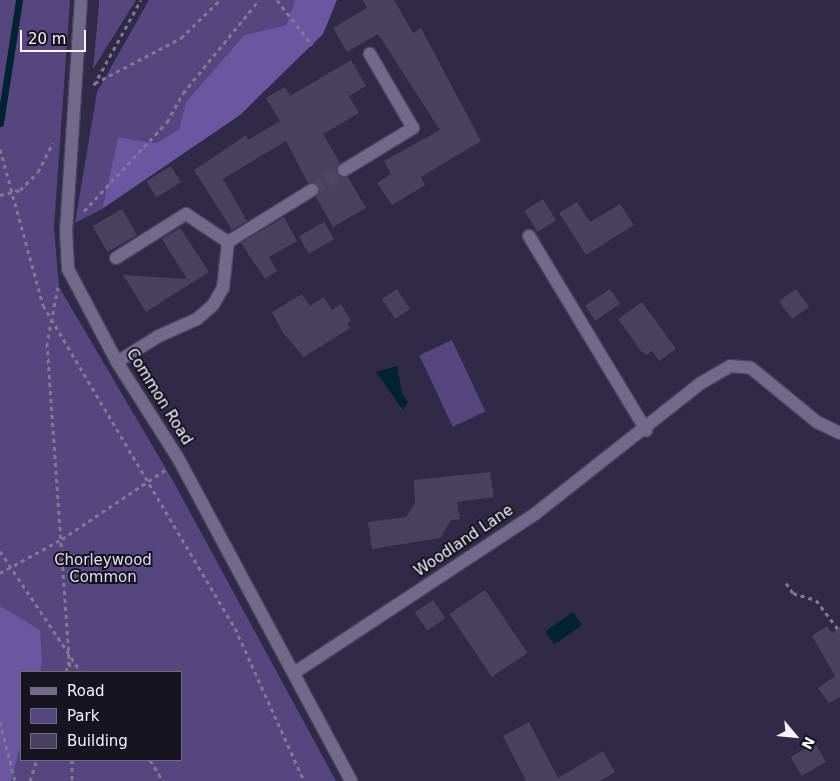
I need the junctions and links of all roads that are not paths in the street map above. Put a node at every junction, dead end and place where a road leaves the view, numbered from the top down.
1 (81, 0) edge
2 (370, 54) dead end
3 (344, 170) tunnel mouth
4 (312, 190) tunnel mouth
5 (529, 236) dead end
6 (228, 242) junction
7 (116, 258) dead end
8 (117, 362) junction
9 (646, 430) junction
10 (840, 433) edge
11 (294, 673) junction
12 (351, 781) edge

1 - 8 street, Common Road
2 - 3 street
4 - 6 street
5 - 9 street
6 - 7 street
6 - 8 street
8 - 11 street, Common Road
9 - 10 street, Woodland Lane
9 - 11 street, Woodland Lane
11 - 12 street, Common Road

